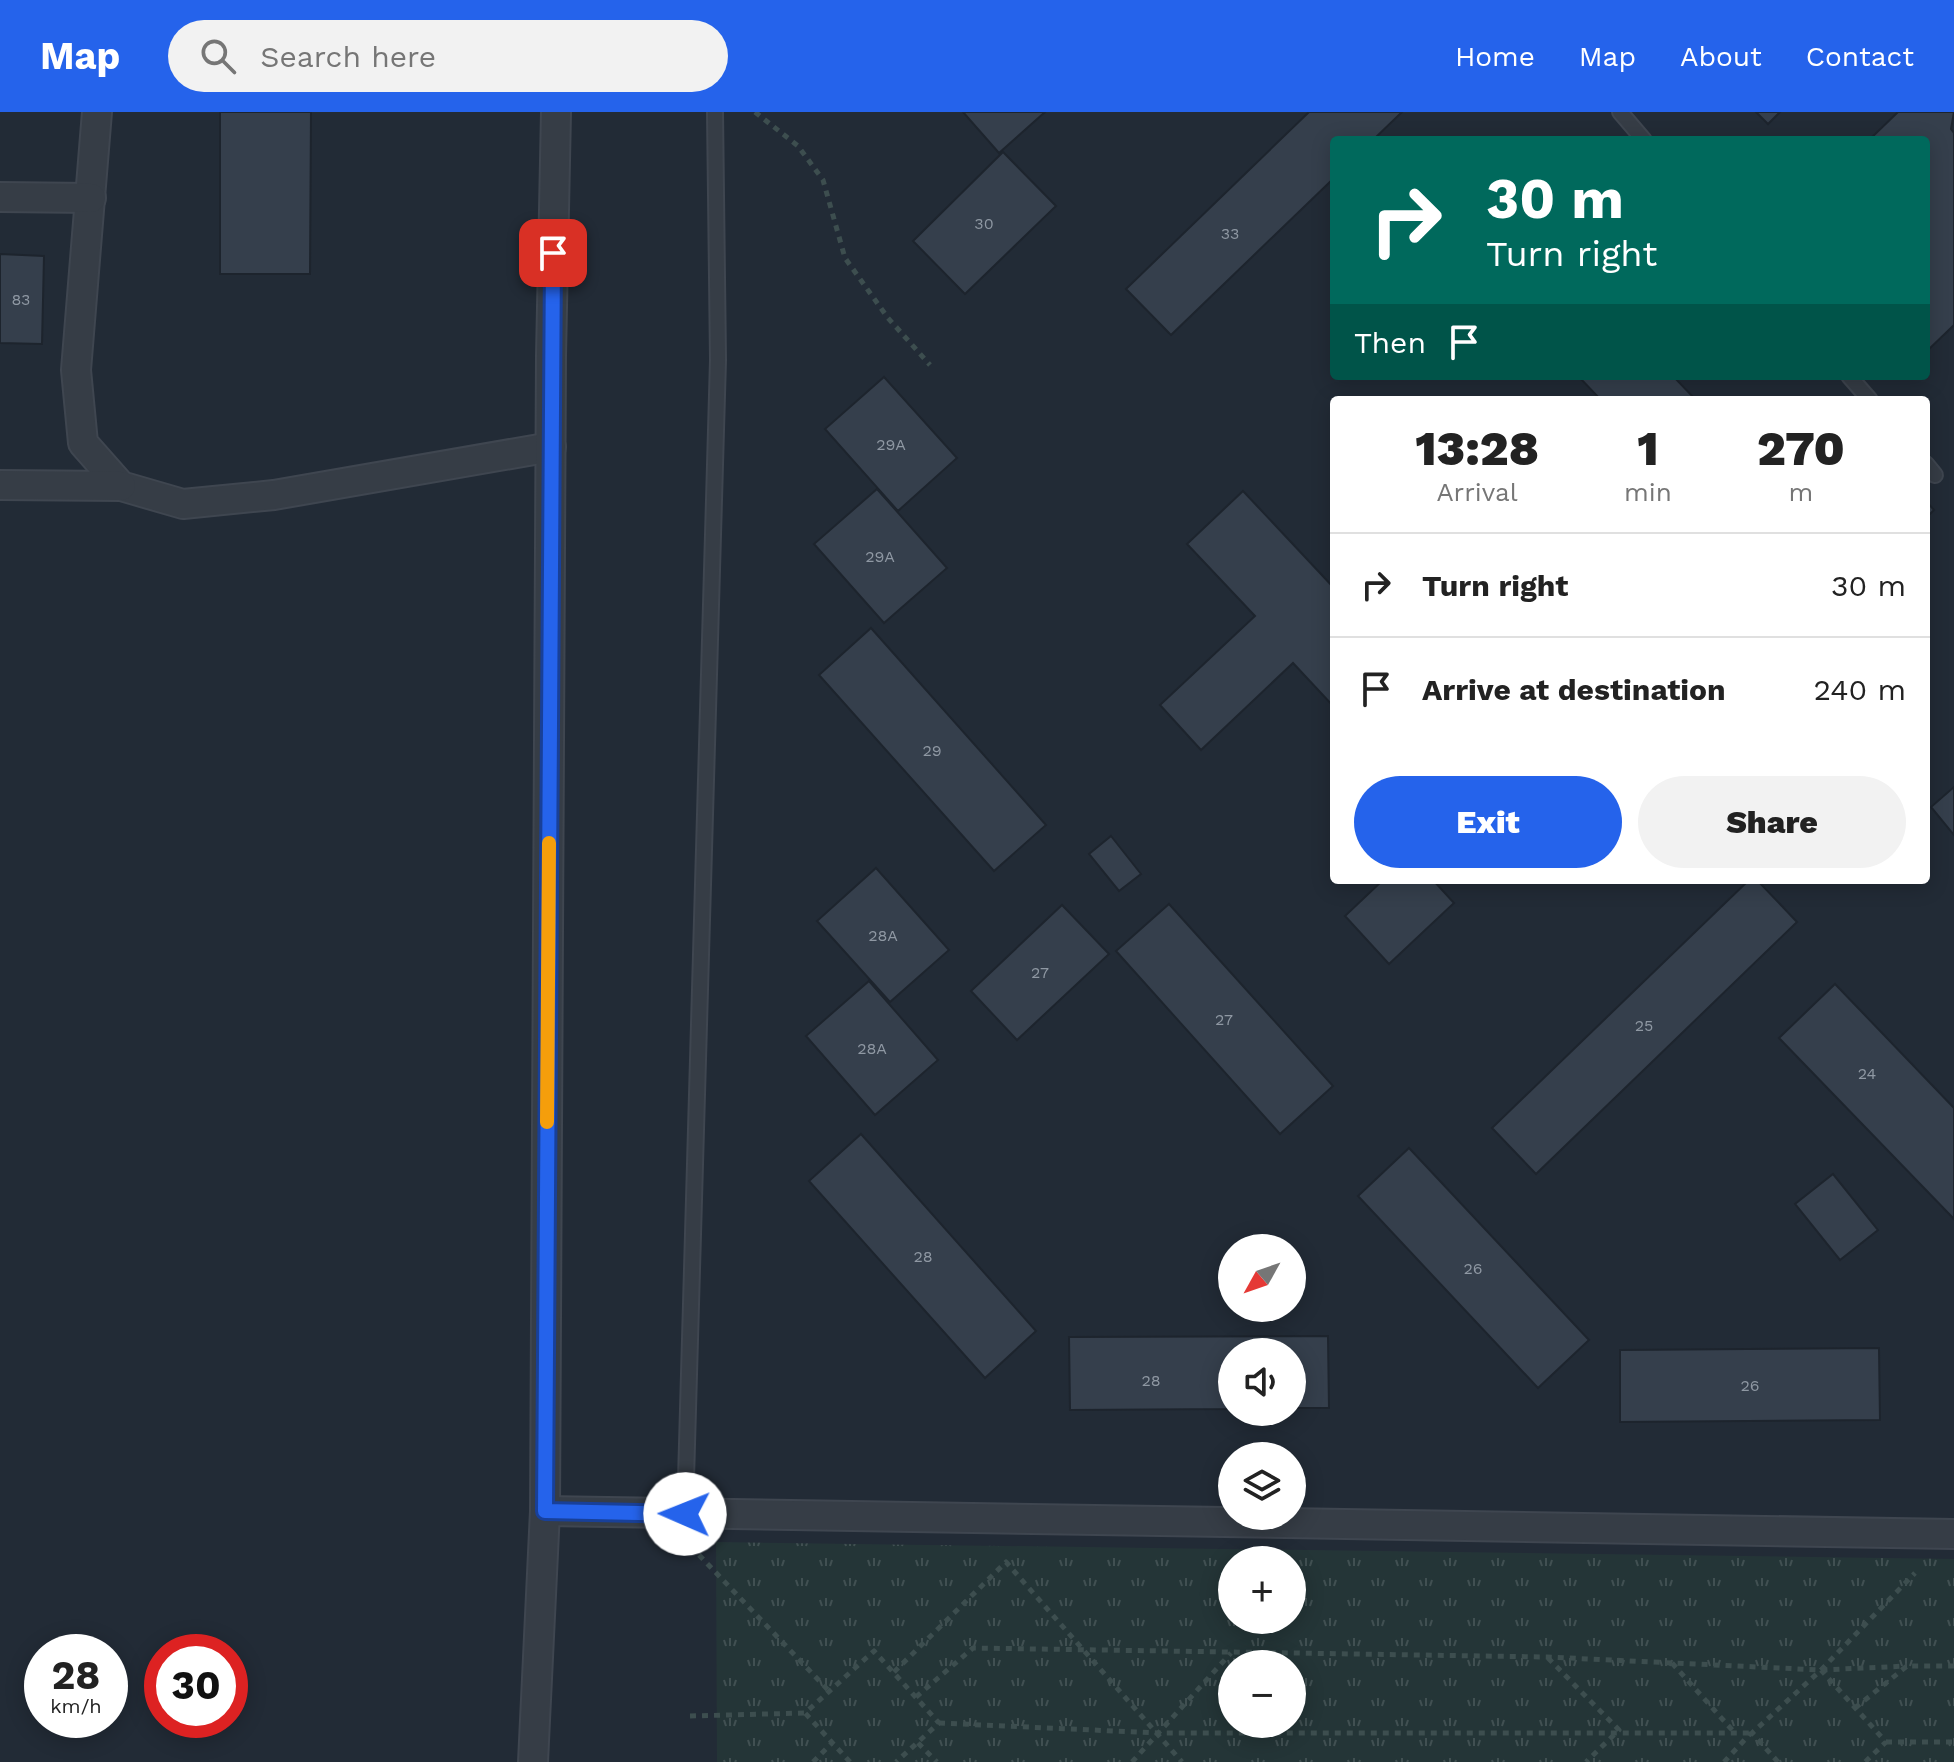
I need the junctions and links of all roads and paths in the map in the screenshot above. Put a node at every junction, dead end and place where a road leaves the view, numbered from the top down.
1 (97, 112) edge
2 (556, 112) edge
3 (715, 112) edge
4 (755, 112) edge
5 (1620, 112) edge
6 (1641, 136) edge
7 (0, 197) edge
8 (91, 198) junction
9 (930, 365) dead end
10 (1852, 380) edge
11 (1866, 396) edge
12 (551, 447) junction
13 (0, 485) edge
14 (121, 486) junction
15 (545, 1511) junction
16 (685, 1514) junction
17 (1954, 1534) edge
18 (699, 1555) dead end
19 (1915, 1573) dead end
20 (1083, 1650) junction
21 (1218, 1653) edge
22 (1306, 1654) edge
23 (1547, 1657) junction
24 (1672, 1663) junction
25 (1907, 1666) junction
26 (1954, 1666) edge
27 (1218, 1667) edge
28 (1821, 1670) junction
29 (894, 1672) junction
30 (829, 1691) junction
31 (916, 1697) junction
32 (1855, 1708) junction
33 (805, 1713) junction
34 (690, 1716) dead end
35 (939, 1723) junction
36 (1619, 1730) junction
37 (1158, 1733) junction
38 (1735, 1733) junction
39 (1752, 1733) junction
40 (1886, 1742) junction
41 (1954, 1742) edge
42 (832, 1743) junction
43 (917, 1743) junction
44 (533, 1762) edge
45 (813, 1762) edge
46 (850, 1762) edge
47 (896, 1762) edge
48 (937, 1762) edge
49 (1132, 1762) edge
50 (1182, 1762) edge
51 (1586, 1762) edge
52 (1724, 1762) edge
53 (1778, 1762) edge
54 (1865, 1762) edge

1 - 8 street
2 - 12 street
3 - 16 lane
4 - 9 path
5 - 6 lane
7 - 8 street
8 - 14 street
10 - 11 lane
12 - 14 street
12 - 15 street
13 - 14 street
15 - 16 street
15 - 44 street
16 - 17 street
18 - 30 path
19 - 28 path
20 - 21 path
20 - 29 path
20 - 31 path
20 - 37 path
22 - 23 path
23 - 24 path
23 - 36 path
24 - 28 path
24 - 38 path
25 - 26 path
25 - 28 path
25 - 32 path
27 - 37 path
28 - 32 path
28 - 39 path
29 - 30 path
29 - 31 path
30 - 33 path
31 - 35 path
32 - 40 path
33 - 34 path
33 - 42 path
35 - 37 path
35 - 43 path
36 - 37 path
36 - 38 path
36 - 51 path
37 - 49 path
37 - 50 path
38 - 39 path
39 - 52 path
39 - 53 path
40 - 41 path
40 - 54 path
42 - 45 path
42 - 46 path
43 - 47 path
43 - 48 path

